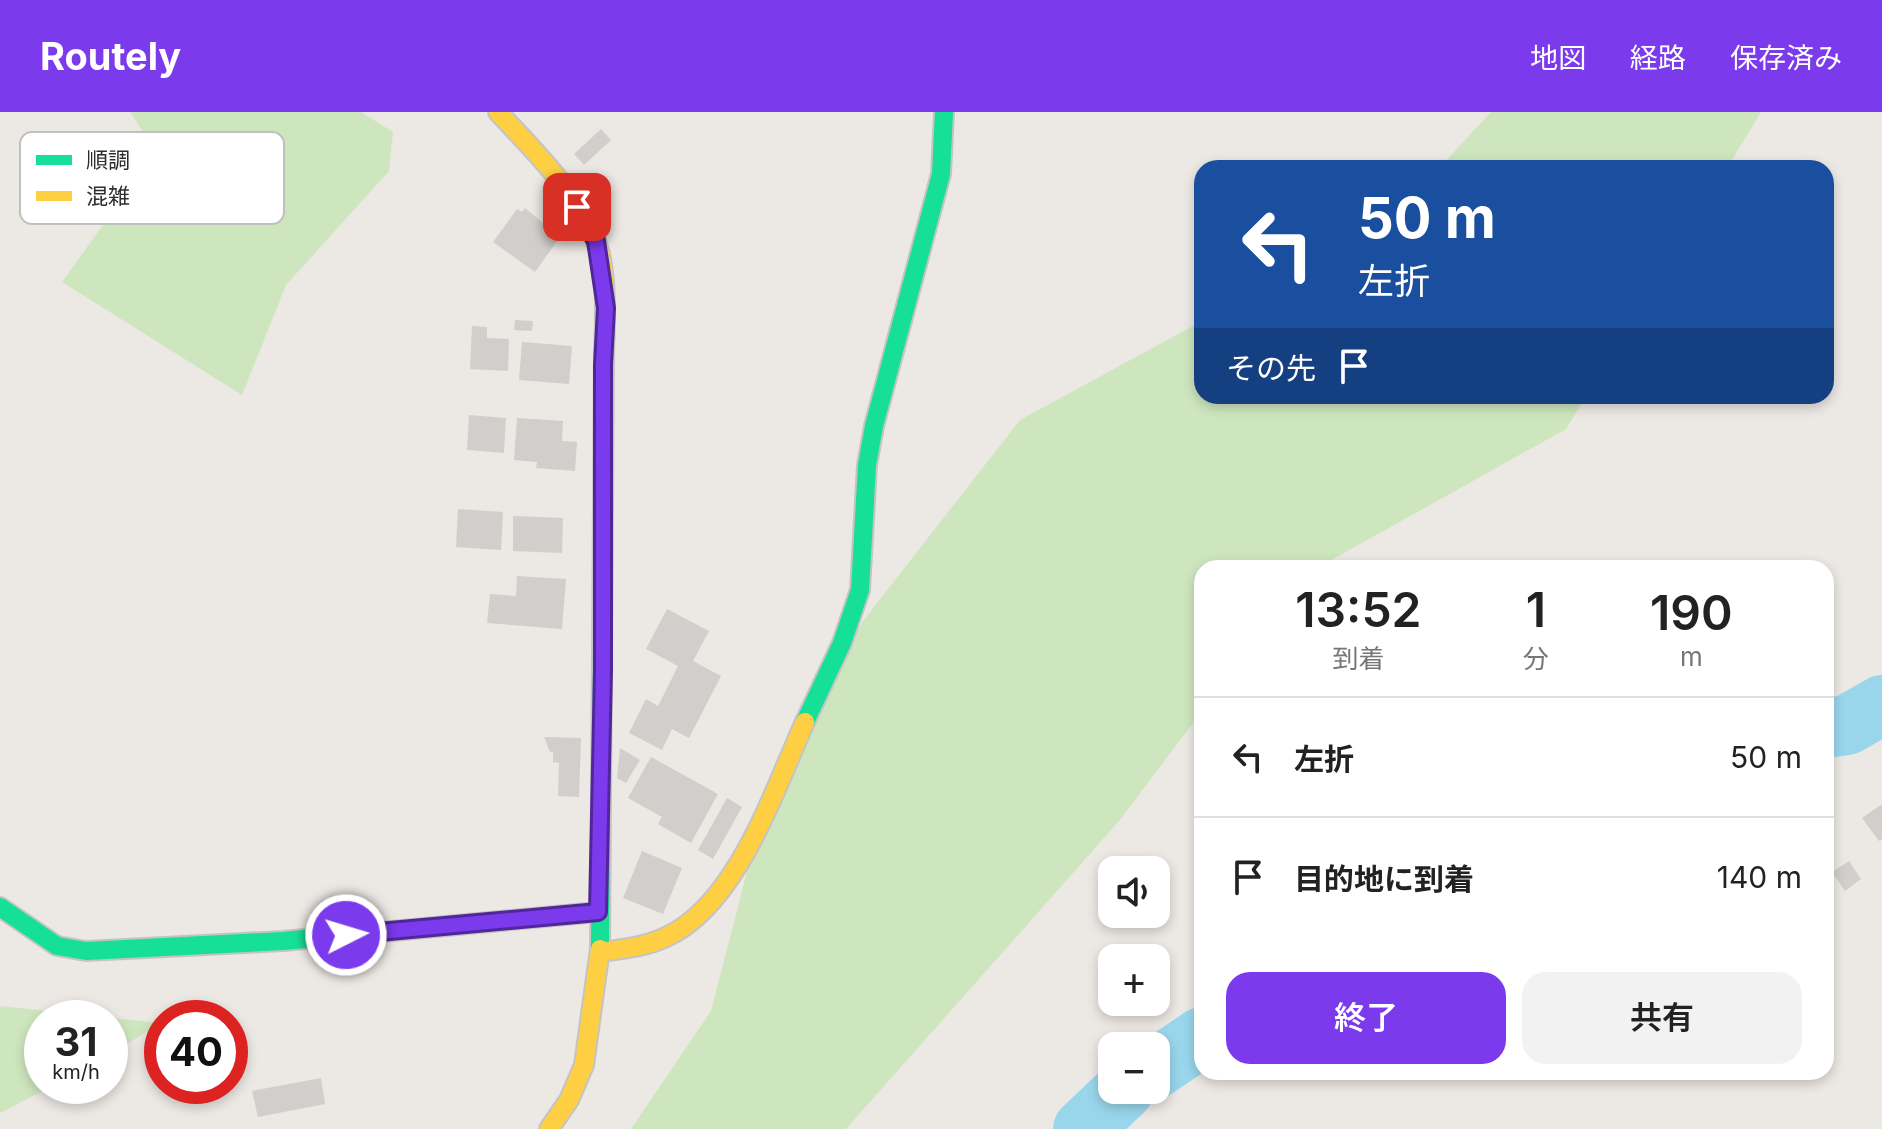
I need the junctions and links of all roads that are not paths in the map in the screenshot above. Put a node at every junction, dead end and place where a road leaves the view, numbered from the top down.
1 (498, 112) edge
2 (944, 112) edge
3 (0, 907) edge
4 (598, 912) junction
5 (600, 952) junction
6 (549, 1129) edge

1 - 4 street
2 - 5 street
3 - 4 street
4 - 5 street
5 - 6 street

